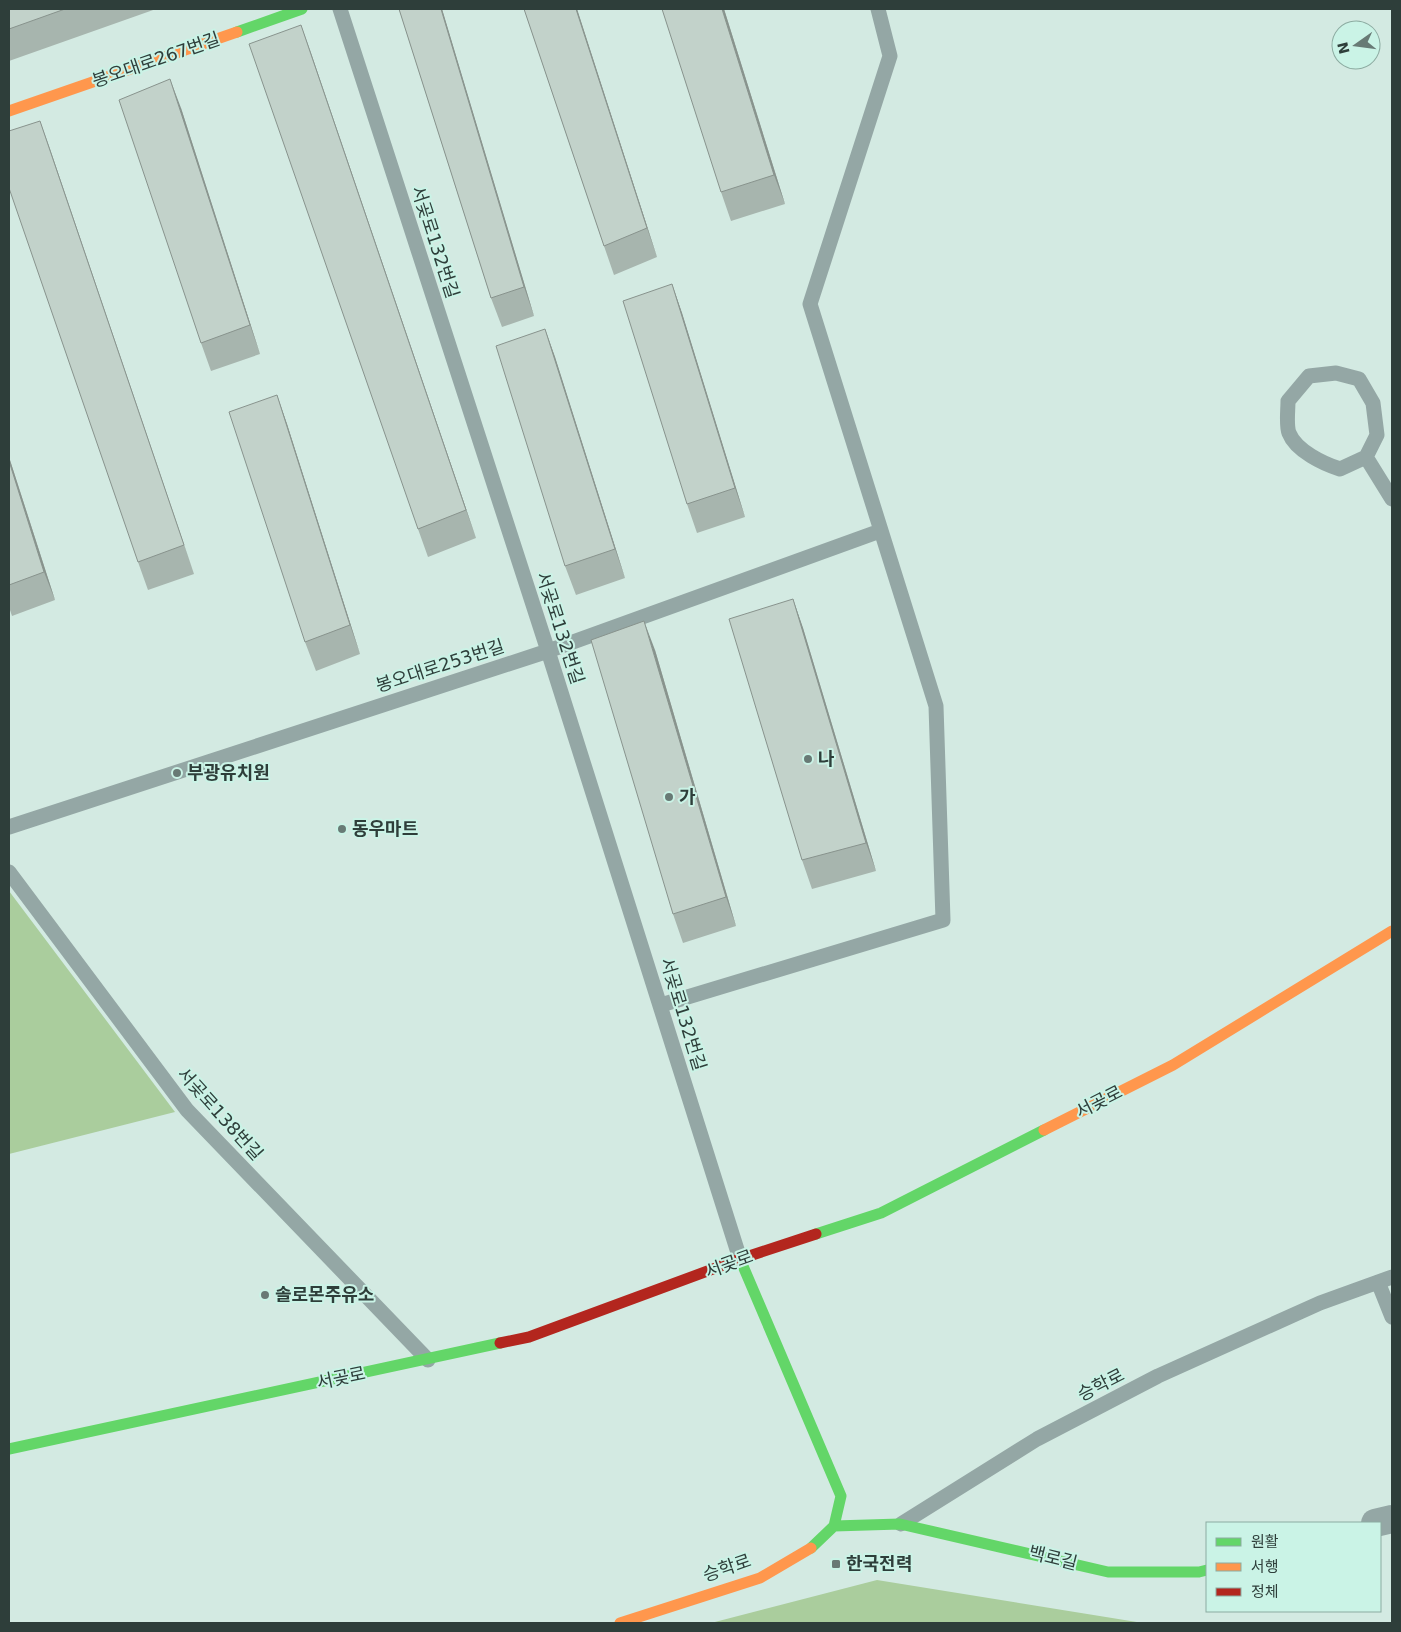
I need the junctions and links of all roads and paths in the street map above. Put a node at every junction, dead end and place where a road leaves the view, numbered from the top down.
1 (302, 9) edge
2 (340, 9) edge
3 (878, 9) edge
4 (9, 111) edge
5 (1366, 457) junction
6 (1392, 499) edge
7 (880, 531) junction
8 (548, 651) junction
9 (9, 828) edge
10 (9, 872) edge
11 (1392, 931) edge
12 (661, 1005) junction
13 (740, 1259) junction
14 (1385, 1280) edge
15 (1392, 1318) edge
16 (428, 1360) junction
17 (9, 1449) edge
18 (1392, 1519) edge
19 (1379, 1522) edge
20 (900, 1524) junction
21 (834, 1526) junction
22 (1206, 1570) edge
23 (620, 1623) edge

1 - 4 main road, 봉오대로267번길
2 - 8 lane, 서곶로132번길
3 - 7 lane
5 - 5 lane
5 - 6 lane
7 - 8 lane, 봉오대로253번길
7 - 12 lane
8 - 9 lane, 봉오대로253번길
8 - 12 lane, 서곶로132번길
10 - 16 lane, 서곶로138번길
11 - 13 main road, 서곶로
12 - 13 lane, 서곶로132번길
13 - 16 main road, 서곶로
13 - 21 main road
14 - 15 lane
14 - 20 lane, 승학로
16 - 17 main road, 서곶로
18 - 19 street
20 - 21 main road
20 - 22 main road, 백로길
21 - 23 main road, 승학로

